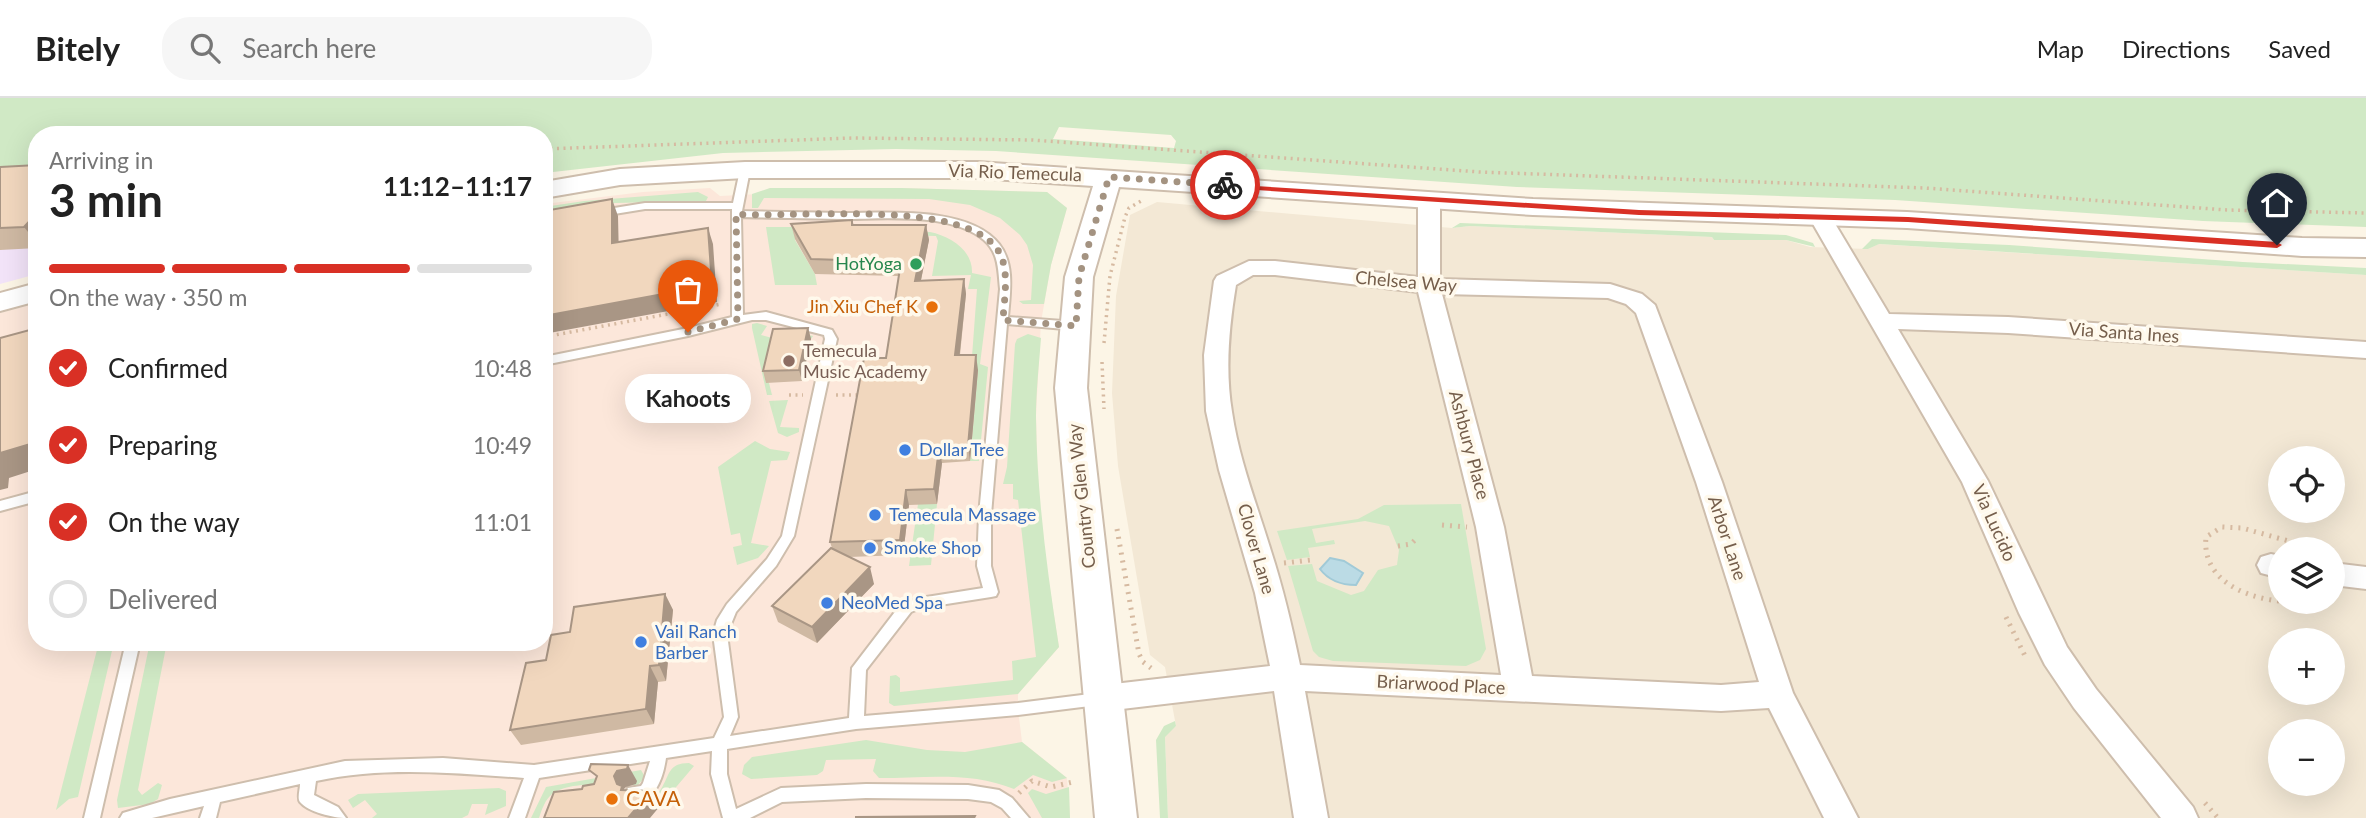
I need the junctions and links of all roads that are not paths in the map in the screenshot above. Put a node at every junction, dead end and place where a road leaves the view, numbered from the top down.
1 (745, 170) junction
2 (1109, 177) junction
3 (553, 188) edge
4 (1429, 200) junction
5 (737, 210) junction
6 (595, 214) edge
7 (1820, 217) junction
8 (2366, 248) edge
9 (1225, 281) joint
10 (1429, 286) junction
11 (1590, 290) joint
12 (28, 294) edge
13 (0, 302) edge
14 (738, 319) junction
15 (1003, 320) junction
16 (1881, 321) junction
17 (1076, 326) junction
18 (2366, 350) edge
19 (553, 359) edge
20 (28, 498) edge
21 (0, 506) edge
22 (2345, 575) edge
23 (2366, 578) edge
24 (131, 651) edge
25 (1287, 677) junction
26 (1520, 689) junction
27 (1778, 694) junction
28 (1105, 698) junction
29 (856, 723) junction
30 (720, 742) junction
31 (659, 752) junction
32 (534, 772) junction
33 (309, 776) junction
34 (633, 793) edge
35 (214, 796) junction
36 (92, 818) edge
37 (128, 818) edge
38 (208, 818) edge
39 (338, 818) edge
40 (517, 818) edge
41 (732, 818) edge
42 (1021, 818) edge
43 (1116, 818) edge
44 (1311, 818) edge
45 (1841, 818) edge
46 (2181, 818) edge

1 - 2 street, Via Rio Temecula
1 - 3 street, Via Rio Temecula
1 - 5 lane
2 - 4 street, Via Rio Temecula
2 - 17 street, Country Glen Way
4 - 7 street, Via Rio Temecula
4 - 10 street, Ashbury Place
5 - 6 lane
5 - 14 lane
5 - 15 lane
7 - 8 street, Via Rio Temecula
7 - 16 street, Via Lucido
9 - 10 street, Chelsea Way
9 - 25 street, Clover Lane
10 - 11 street, Chelsea Way
10 - 26 street, Ashbury Place
11 - 27 street, Arbor Lane
12 - 13 street
14 - 19 lane
14 - 30 lane
15 - 17 lane
15 - 29 lane
16 - 18 street, Via Santa Ines
16 - 46 street, Via Lucido
17 - 28 street, Country Glen Way
20 - 21 lane
22 - 23 street
24 - 36 lane
25 - 26 street, Briarwood Place
25 - 28 street, Briarwood Place
25 - 44 street, Clover Lane
26 - 27 street, Briarwood Place
27 - 45 street, Arbor Lane
28 - 29 lane
28 - 43 street, Country Glen Way
29 - 30 lane
30 - 31 lane
30 - 41 lane
31 - 32 lane
31 - 34 lane
32 - 33 lane
32 - 40 lane
33 - 35 lane
33 - 39 lane
35 - 37 lane
35 - 38 lane
41 - 42 lane

